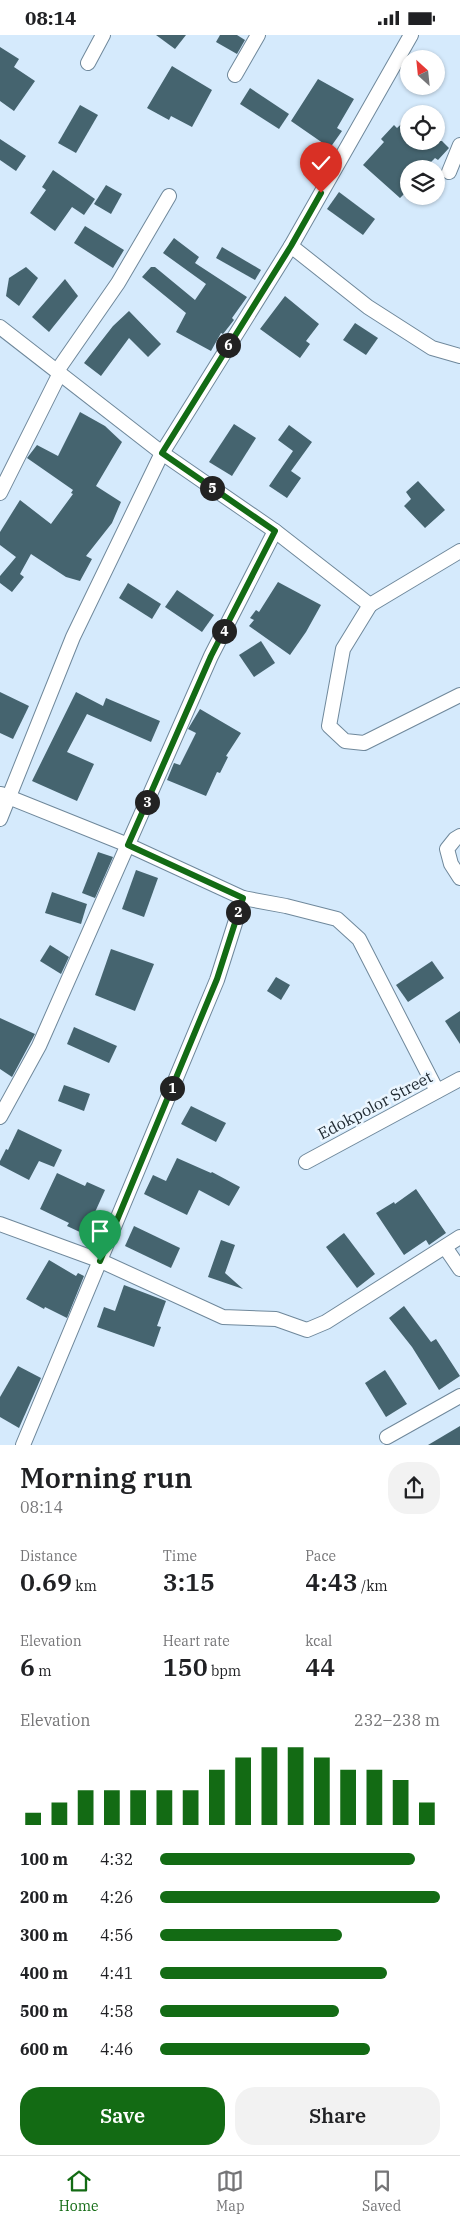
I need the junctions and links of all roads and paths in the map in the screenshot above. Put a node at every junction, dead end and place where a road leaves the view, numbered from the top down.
1 (103, 35) edge
2 (258, 35) edge
3 (411, 35) edge
4 (88, 63) dead end
5 (235, 75) dead end
6 (460, 145) edge
7 (449, 172) dead end
8 (169, 196) dead end
9 (291, 246) junction
10 (0, 327) edge
11 (460, 356) edge
12 (59, 372) junction
13 (162, 453) junction
14 (0, 493) edge
15 (275, 531) junction
16 (460, 551) edge
17 (370, 605) junction
18 (460, 695) edge
19 (4, 796) edge
20 (0, 819) edge
21 (460, 836) edge
22 (128, 845) junction
23 (460, 878) edge
24 (243, 898) junction
25 (460, 1079) edge
26 (437, 1091) junction
27 (0, 1117) edge
28 (306, 1162) dead end
29 (0, 1224) edge
30 (460, 1237) edge
31 (445, 1247) junction
32 (100, 1261) junction
33 (460, 1269) edge
34 (460, 1396) edge
35 (387, 1437) dead end
36 (24, 1445) edge

1 - 4 street
2 - 5 street
3 - 9 street
6 - 7 street
8 - 12 street
9 - 11 street
9 - 13 street
10 - 12 street
12 - 13 street
12 - 14 street
13 - 15 street
13 - 19 street
15 - 17 street
15 - 22 street
16 - 17 street
17 - 18 street
19 - 20 street
19 - 22 street
21 - 23 street
22 - 24 street
22 - 27 street
24 - 26 street
24 - 32 street
25 - 26 street, Edokpolor Street
26 - 28 street, Edokpolor Street
29 - 32 street
30 - 31 street
31 - 32 street
31 - 33 street
32 - 36 street
34 - 35 street

